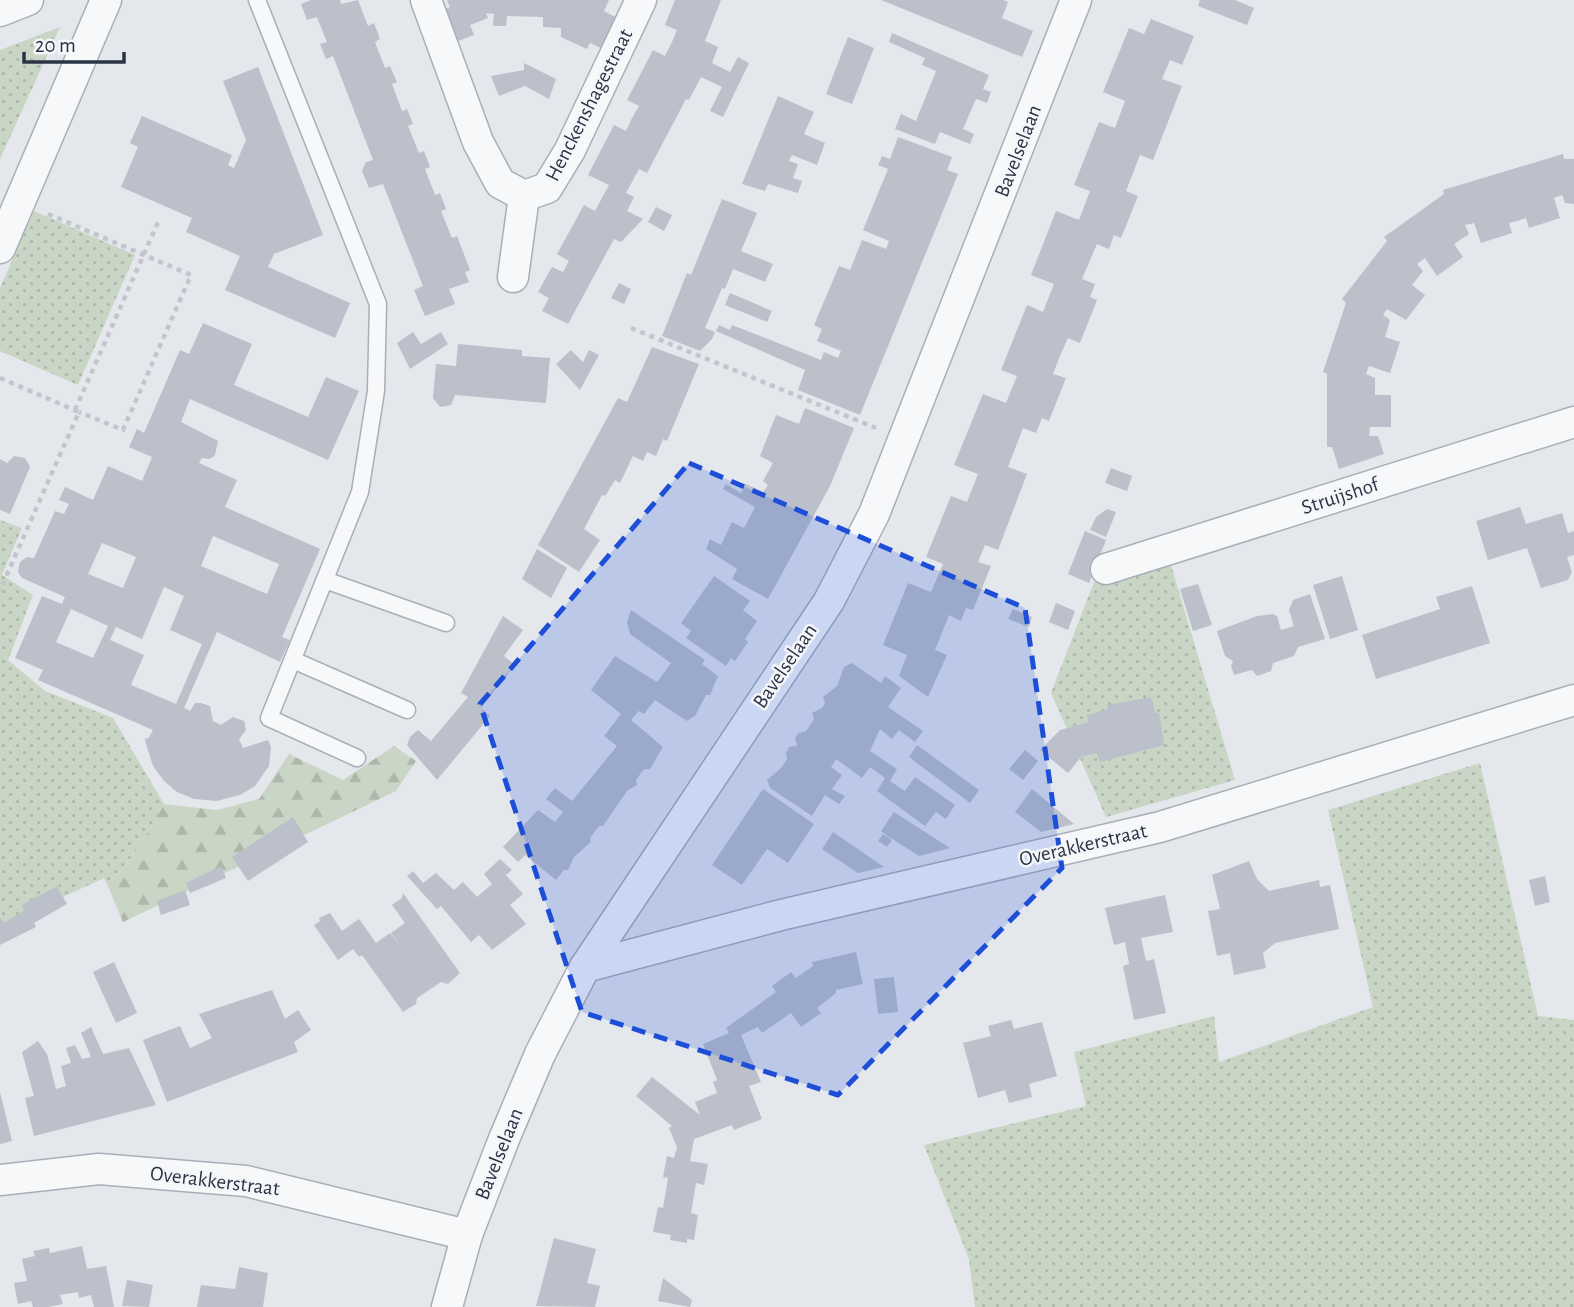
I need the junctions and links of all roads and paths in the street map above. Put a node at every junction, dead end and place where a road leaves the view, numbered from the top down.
1 (28, 0) edge
2 (106, 0) edge
3 (257, 0) edge
4 (426, 0) edge
5 (641, 0) edge
6 (1076, 0) edge
7 (0, 11) edge
8 (524, 196) junction
9 (20, 202) junction
10 (159, 220) dead end
11 (0, 248) edge
12 (143, 255) junction
13 (513, 277) dead end
14 (631, 328) dead end
15 (0, 378) edge
16 (77, 411) junction
17 (1574, 422) edge
18 (906, 440) junction
19 (1106, 569) dead end
20 (325, 580) junction
21 (0, 590) edge
22 (446, 623) dead end
23 (293, 660) junction
24 (1574, 700) edge
25 (407, 710) dead end
26 (358, 758) dead end
27 (585, 967) junction
28 (0, 1180) edge
29 (467, 1235) junction
30 (447, 1307) edge

1 - 7 street
2 - 9 street
3 - 20 lane
4 - 8 street, Henckenshagestraat
5 - 8 street, Henckenshagestraat
6 - 18 street, Bavelselaan
8 - 13 street, Henckenshagestraat
9 - 11 street
9 - 12 path
10 - 12 path
12 - 16 path
12 - 16 path
14 - 18 path
15 - 16 path
16 - 21 path
17 - 19 street, Struijshof
18 - 27 street, Bavelselaan
20 - 22 lane
20 - 23 lane
23 - 25 lane
23 - 26 lane
24 - 27 street, Overakkerstraat
27 - 29 street, Bavelselaan
28 - 29 street, Overakkerstraat
29 - 30 street, Bavelselaan

